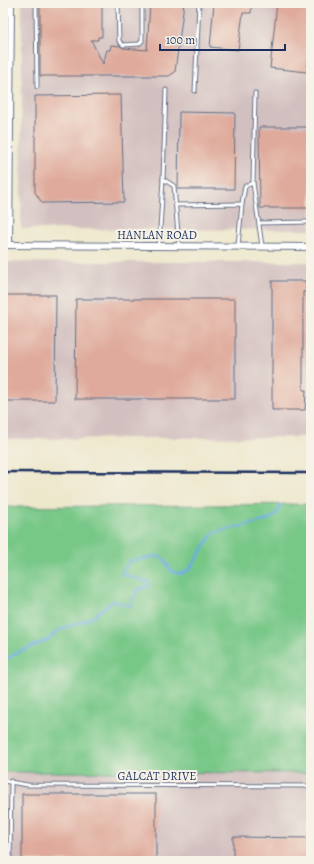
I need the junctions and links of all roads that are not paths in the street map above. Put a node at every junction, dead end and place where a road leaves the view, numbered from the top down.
1 (11, 3) edge
2 (36, 3) edge
3 (118, 3) edge
4 (142, 3) edge
5 (199, 3) edge
6 (3, 86) edge
7 (10, 86) junction
8 (37, 87) dead end
9 (166, 90) dead end
10 (195, 91) dead end
11 (255, 93) dead end
12 (3, 100) edge
13 (10, 100) junction
14 (164, 178) junction
15 (252, 184) junction
16 (242, 204) junction
17 (175, 205) junction
18 (311, 222) edge
19 (259, 223) junction
20 (6, 245) edge
21 (159, 246) junction
22 (179, 246) junction
23 (238, 246) junction
24 (262, 246) junction
25 (311, 246) edge
26 (3, 781) edge
27 (10, 781) junction
28 (311, 786) edge
29 (10, 861) edge

1 - 7 street
2 - 8 lane
3 - 4 lane
5 - 10 lane
6 - 7 lane
7 - 13 street
9 - 14 lane
11 - 15 lane
12 - 13 lane
13 - 20 street
14 - 17 lane
14 - 21 lane
15 - 16 lane
15 - 19 lane
16 - 17 lane
16 - 23 lane
17 - 22 lane
18 - 19 lane
19 - 24 lane
20 - 21 street, HANLAN ROAD
21 - 22 street, HANLAN ROAD
22 - 23 street, HANLAN ROAD
23 - 24 street, HANLAN ROAD
24 - 25 street, HANLAN ROAD
26 - 27 lane, GALCAT DRIVE
27 - 28 lane, GALCAT DRIVE
27 - 29 lane

